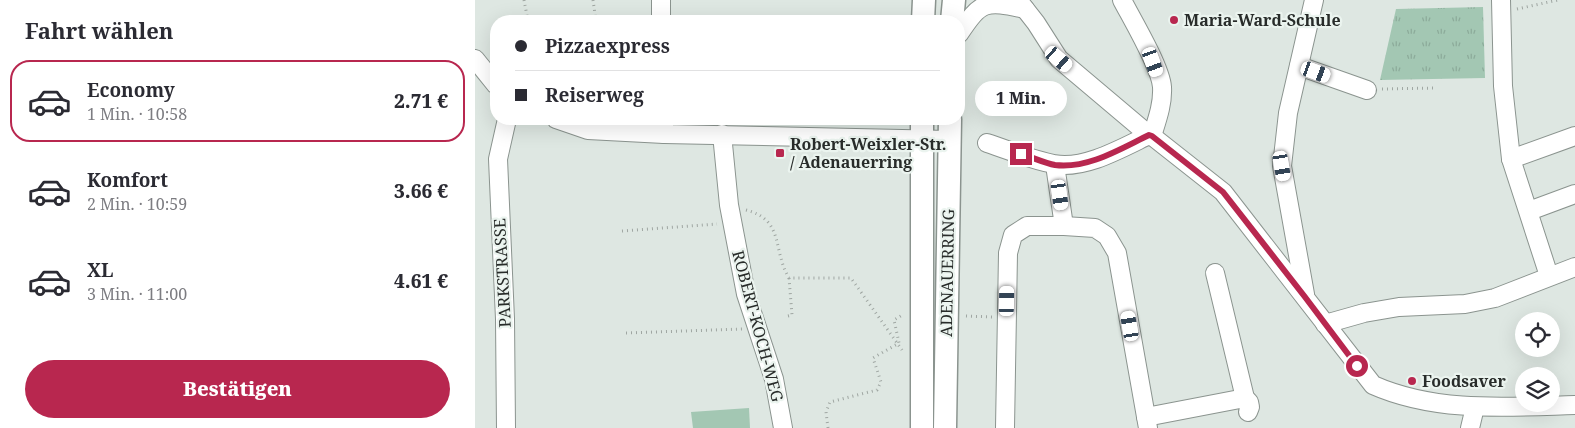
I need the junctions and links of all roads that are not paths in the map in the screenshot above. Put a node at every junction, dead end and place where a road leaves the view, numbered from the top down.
1 (661, 0) edge
2 (925, 0) edge
3 (954, 0) edge
4 (1122, 0) edge
5 (1314, 0) edge
6 (1022, 4) edge
7 (1502, 6) edge
8 (661, 15) edge
9 (924, 15) edge
10 (953, 15) edge
11 (965, 26) edge
12 (475, 59) edge
13 (1299, 66) junction
14 (490, 78) edge
15 (1367, 90) road end
16 (506, 125) edge
17 (573, 125) edge
18 (664, 126) edge
19 (922, 129) edge
20 (950, 130) edge
21 (721, 134) junction
22 (1150, 136) junction
23 (1575, 136) edge
24 (987, 143) dead end
25 (1511, 159) junction
26 (1055, 165) junction
27 (1575, 194) edge
28 (1529, 211) junction
29 (1064, 226) junction
30 (1574, 270) edge
31 (1215, 273) dead end
32 (1549, 276) junction
33 (1305, 297) junction
34 (1325, 324) junction
35 (1575, 405) edge
36 (1475, 408) junction
37 (1147, 422) edge
38 (506, 428) edge
39 (783, 428) edge
40 (922, 428) edge
41 (945, 428) edge
42 (1005, 428) edge
43 (1471, 428) edge

1 - 8 street
2 - 9 main road
3 - 10 main road
4 - 22 street
5 - 13 street
6 - 11 street
6 - 22 street
7 - 25 street
12 - 14 street
13 - 15 street
13 - 33 street
16 - 38 street, PARKSTRASSE
17 - 18 street
18 - 21 street
19 - 20 street
19 - 21 street
19 - 40 main road, ADENAUERRING
20 - 41 main road, ADENAUERRING
21 - 39 street, ROBERT-KOCH-WEG
22 - 26 street
22 - 33 street
23 - 25 street
24 - 26 street
25 - 28 street
26 - 29 street
27 - 28 street
28 - 32 street
29 - 37 street
29 - 42 street
30 - 32 street
31 - 37 street
32 - 34 street
33 - 34 street
34 - 36 street
35 - 36 street
36 - 43 street

